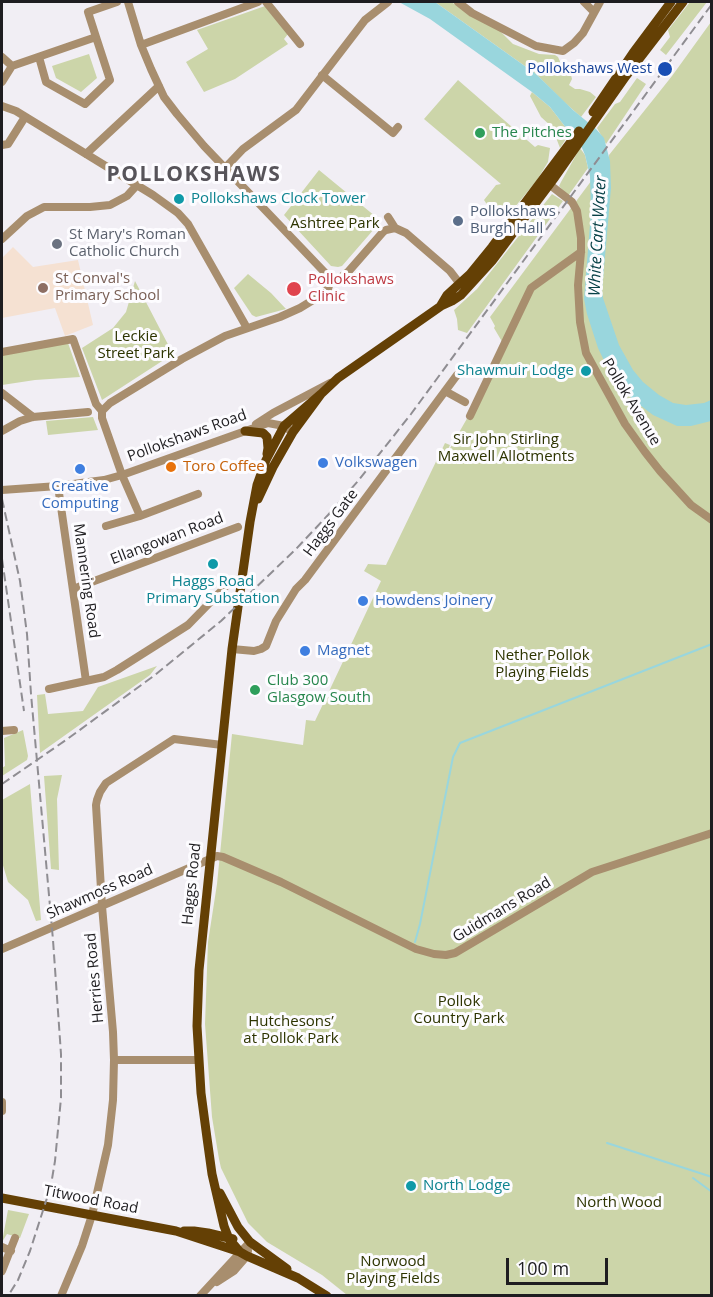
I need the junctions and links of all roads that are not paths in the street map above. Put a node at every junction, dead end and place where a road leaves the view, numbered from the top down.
1 (117, 2) edge
2 (128, 2) edge
3 (258, 2) edge
4 (266, 2) edge
5 (458, 2) edge
6 (584, 2) edge
7 (600, 2) edge
8 (671, 2) edge
9 (683, 2) edge
10 (383, 3) edge
11 (594, 12) junction
12 (96, 37) junction
13 (295, 42) dead end
14 (141, 45) junction
15 (2, 57) edge
16 (39, 57) junction
17 (12, 66) junction
18 (322, 75) junction
19 (2, 82) edge
20 (159, 86) junction
21 (2, 106) edge
22 (598, 110) junction
23 (25, 117) junction
24 (395, 130) dead end
25 (2, 145) edge
26 (86, 154) junction
27 (225, 168) junction
28 (547, 182) junction
29 (137, 185) junction
30 (388, 217) dead end
31 (395, 228) junction
32 (2, 239) edge
33 (581, 252) junction
34 (331, 279) junction
35 (460, 284) junction
36 (441, 306) junction
37 (247, 328) junction
38 (2, 352) edge
39 (457, 375) dead end
40 (338, 378) junction
41 (445, 391) junction
42 (2, 393) edge
43 (321, 394) junction
44 (465, 402) dead end
45 (102, 411) junction
46 (88, 412) dead end
47 (470, 416) dead end
48 (33, 417) junction
49 (284, 426) junction
50 (2, 431) edge
51 (245, 431) junction
52 (293, 432) junction
53 (266, 460) junction
54 (122, 475) junction
55 (58, 486) junction
56 (2, 490) edge
57 (198, 494) dead end
58 (251, 514) junction
59 (140, 516) junction
60 (711, 520) edge
61 (106, 526) dead end
62 (238, 526) dead end
63 (229, 583) dead end
64 (73, 589) junction
65 (232, 649) junction
66 (87, 681) junction
67 (49, 689) dead end
68 (2, 730) edge
69 (14, 730) dead end
70 (222, 745) junction
71 (711, 833) edge
72 (209, 859) junction
73 (102, 906) junction
74 (2, 950) edge
75 (114, 1060) junction
76 (198, 1060) junction
77 (2, 1102) edge
78 (2, 1109) edge
79 (212, 1174) junction
80 (2, 1198) edge
81 (92, 1215) junction
82 (176, 1231) junction
83 (15, 1238) dead end
84 (229, 1239) junction
85 (250, 1242) junction
86 (2, 1246) edge
87 (11, 1251) junction
88 (244, 1254) junction
89 (2, 1271) edge
90 (298, 1278) junction
91 (209, 1292) edge
92 (61, 1296) edge
93 (200, 1296) edge
94 (327, 1296) edge

1 - 12 street
2 - 14 street
3 - 14 street
4 - 13 street
5 - 11 street
6 - 11 street
7 - 11 street
8 - 22 main road
9 - 22 main road
10 - 18 street
12 - 16 street
12 - 16 street
14 - 20 street
15 - 17 street
16 - 17 street
17 - 19 street
18 - 24 street
18 - 27 street
20 - 26 street
20 - 27 street
21 - 23 street
22 - 28 main road
23 - 25 street
23 - 26 street
26 - 29 street
27 - 34 street
28 - 33 street, Pollok Avenue
28 - 35 main road
28 - 36 main road
29 - 32 street
29 - 37 street
30 - 31 street
31 - 34 street
31 - 35 street
33 - 47 street
33 - 60 street, Pollok Avenue
34 - 37 street
35 - 36 main road
36 - 40 main road
37 - 45 street
38 - 45 street
39 - 41 street, Haggs Gate
40 - 43 main road
40 - 51 street
41 - 44 street
41 - 65 street, Haggs Gate
42 - 48 street
43 - 49 main road, Haggs Road
43 - 52 main road
45 - 54 street
46 - 48 street
48 - 50 street
49 - 51 street, Pollokshaws Road
49 - 52 street
49 - 53 main road, Haggs Road
51 - 53 main road
51 - 54 street, Pollokshaws Road
52 - 58 main road, Haggs Road
53 - 58 main road, Haggs Road
54 - 55 street, Pollokshaws Road
54 - 59 street
55 - 56 street, Pollokshaws Road
55 - 64 street, Mannering Road
57 - 59 street
58 - 65 main road, Haggs Road
59 - 61 street
62 - 64 street, Ellangowan Road
63 - 66 street
64 - 66 street, Mannering Road
65 - 70 main road, Haggs Road
66 - 67 street
68 - 69 street
70 - 72 main road, Haggs Road
70 - 73 street, Herries Road
71 - 72 street, Guidmans Road
72 - 73 street, Shawmoss Road
72 - 76 main road, Haggs Road
73 - 74 street, Shawmoss Road
73 - 75 street, Herries Road
75 - 76 street
75 - 81 street, Herries Road
76 - 79 main road, Haggs Road
77 - 78 street
79 - 84 main road, Haggs Road
79 - 85 main road
80 - 81 main road, Titwood Road
81 - 82 main road, Titwood Road
81 - 92 street, Herries Road
82 - 84 main road, Titwood Road
82 - 88 main road, Titwood Road
83 - 87 street
84 - 85 main road, Titwood Road
84 - 88 main road, Haggs Road
85 - 88 street
85 - 90 main road
86 - 87 street
87 - 89 street
88 - 90 main road, Titwood Road
88 - 91 street
90 - 94 main road
91 - 93 street

